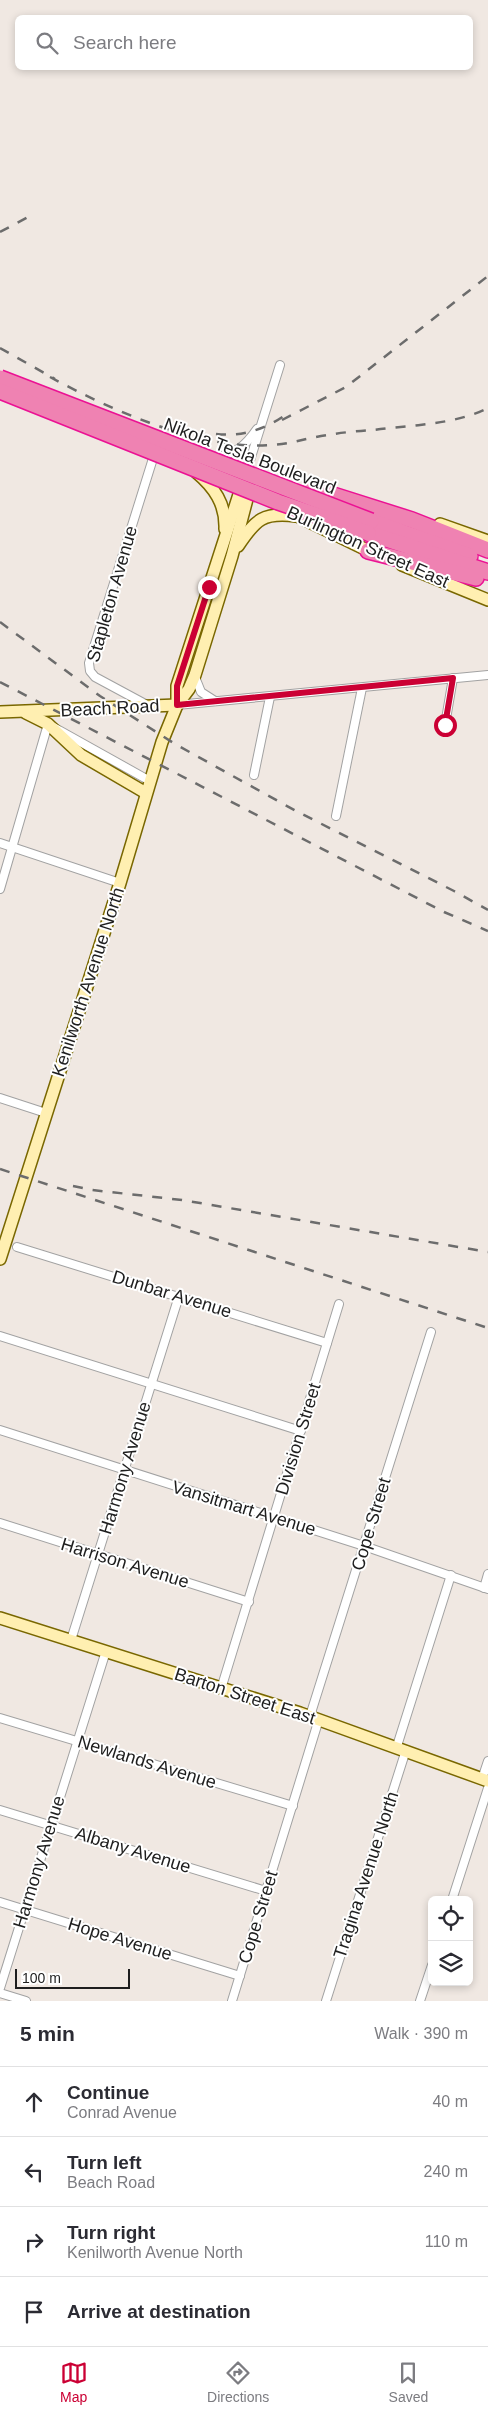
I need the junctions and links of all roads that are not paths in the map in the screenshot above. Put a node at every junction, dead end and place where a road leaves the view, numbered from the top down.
1 (280, 365) dead end
2 (0, 379) edge
3 (0, 392) edge
4 (261, 424) junction
5 (156, 452) junction
6 (191, 462) junction
7 (249, 470) junction
8 (311, 488) junction
9 (245, 491) junction
10 (298, 516) junction
11 (369, 527) junction
12 (223, 540) junction
13 (488, 541) edge
14 (488, 550) edge
15 (368, 551) junction
16 (232, 556) junction
17 (488, 562) edge
18 (488, 572) edge
19 (488, 581) edge
20 (488, 600) edge
21 (195, 675) junction
22 (488, 675) edge
23 (453, 678) junction
24 (362, 688) junction
25 (270, 697) junction
26 (217, 702) junction
27 (147, 705) junction
28 (177, 705) junction
29 (0, 712) edge
30 (22, 712) junction
31 (48, 724) junction
32 (445, 725) dead end
33 (254, 775) dead end
34 (150, 781) junction
35 (146, 793) junction
36 (336, 816) dead end
37 (0, 843) edge
38 (13, 847) junction
39 (120, 883) junction
40 (0, 889) edge
41 (0, 1098) edge
42 (46, 1113) junction
43 (17, 1247) dead end
44 (0, 1259) edge
45 (179, 1296) junction
46 (339, 1304) dead end
47 (431, 1332) dead end
48 (0, 1336) edge
49 (327, 1343) junction
50 (151, 1385) junction
51 (0, 1430) edge
52 (301, 1431) junction
53 (124, 1471) junction
54 (274, 1517) junction
55 (0, 1523) edge
56 (364, 1546) junction
57 (98, 1554) junction
58 (451, 1574) junction
59 (488, 1574) edge
60 (486, 1588) edge
61 (249, 1602) junction
62 (0, 1618) edge
63 (71, 1640) junction
64 (106, 1651) junction
65 (221, 1689) junction
66 (0, 1718) edge
67 (314, 1718) junction
68 (77, 1741) junction
69 (401, 1748) junction
70 (488, 1761) edge
71 (486, 1783) edge
72 (294, 1806) junction
73 (0, 1810) edge
74 (50, 1826) junction
75 (266, 1891) junction
76 (453, 1896) edge
77 (0, 1902) edge
78 (24, 1909) junction
79 (240, 1976) junction
80 (428, 1977) edge
81 (0, 1988) edge
82 (0, 1993) edge
83 (26, 2001) edge
84 (232, 2001) edge
85 (326, 2001) edge
86 (420, 2001) edge

1 - 4 street, Kenilworth Avenue North
2 - 6 main road, Burlington Street East
2 - 11 highway, Nikola Tesla Boulevard, bridge
3 - 5 main road, Burlington Street East
3 - 11 highway, Nikola Tesla Boulevard, bridge
4 - 6 street
4 - 7 street, Kenilworth Avenue North
5 - 6 main road, Burlington Street East
5 - 27 street, Stapleton Avenue
6 - 7 main road, Burlington Street East
6 - 9 main road, Burlington Street East
6 - 12 main road
7 - 8 main road, Burlington Street East
7 - 9 main road, Kenilworth Avenue North
8 - 13 main road, Burlington Street East
8 - 14 highway
9 - 10 main road, Burlington Street East
9 - 12 main road, Kenilworth Avenue North
9 - 16 main road, Kenilworth Avenue North
10 - 15 main road, Burlington Street East
10 - 16 main road
11 - 17 highway, Nikola Tesla Boulevard
11 - 18 highway, Nikola Tesla Boulevard
12 - 28 main road, Kenilworth Avenue North
15 - 19 highway
15 - 20 main road, Burlington Street East
16 - 21 main road, Kenilworth Avenue North
21 - 26 street
21 - 28 main road, Kenilworth Avenue North
22 - 23 street, Beach Road
23 - 24 street, Beach Road
23 - 32 street
24 - 25 street, Beach Road
24 - 36 street
25 - 26 street, Beach Road
25 - 33 street
26 - 28 street, Beach Road
27 - 28 main road, Beach Road
27 - 30 main road, Beach Road
28 - 34 main road, Kenilworth Avenue North
29 - 30 main road, Beach Road
30 - 31 main road
31 - 34 street
31 - 35 main road
31 - 38 street
34 - 35 main road, Kenilworth Avenue North
35 - 39 main road, Kenilworth Avenue North
37 - 38 street
38 - 39 street
38 - 40 street
39 - 42 main road, Kenilworth Avenue North
41 - 42 street
42 - 44 main road, Kenilworth Avenue North
43 - 45 street, Dunbar Avenue
45 - 49 street, Dunbar Avenue
45 - 50 street, Harmony Avenue
46 - 49 street, Division Street
47 - 56 street, Cope Street
48 - 50 street
49 - 52 street, Division Street
50 - 52 street
50 - 53 street, Harmony Avenue
51 - 53 street, Vansitmart Avenue
52 - 54 street, Division Street
53 - 54 street, Vansitmart Avenue
53 - 57 street, Harmony Avenue
54 - 56 street, Vansitmart Avenue
54 - 61 street, Division Street
55 - 57 street, Harrison Avenue
56 - 58 street, Vansitmart Avenue
56 - 67 street, Cope Street
57 - 61 street, Harrison Avenue
57 - 63 street, Harmony Avenue
58 - 60 street, Vansitmart Avenue
58 - 69 street, Tragina Avenue North
59 - 60 street
61 - 65 street, Division Street
62 - 63 main road, Barton Street East
63 - 64 main road, Barton Street East
64 - 65 main road, Barton Street East
64 - 68 street, Harmony Avenue
65 - 67 main road, Barton Street East
66 - 68 street, Newlands Avenue
67 - 69 main road, Barton Street East
67 - 72 street, Cope Street
68 - 72 street, Newlands Avenue
68 - 74 street, Harmony Avenue
69 - 71 main road, Barton Street East
69 - 85 street, Tragina Avenue North
70 - 71 street
71 - 76 street
72 - 75 street, Cope Street
73 - 74 street, Albany Avenue
74 - 75 street, Albany Avenue
74 - 78 street, Harmony Avenue
75 - 79 street, Cope Street
77 - 78 street, Hope Avenue
78 - 79 street, Hope Avenue
78 - 81 street, Harmony Avenue
79 - 84 street, Cope Street
80 - 86 street
82 - 83 street

